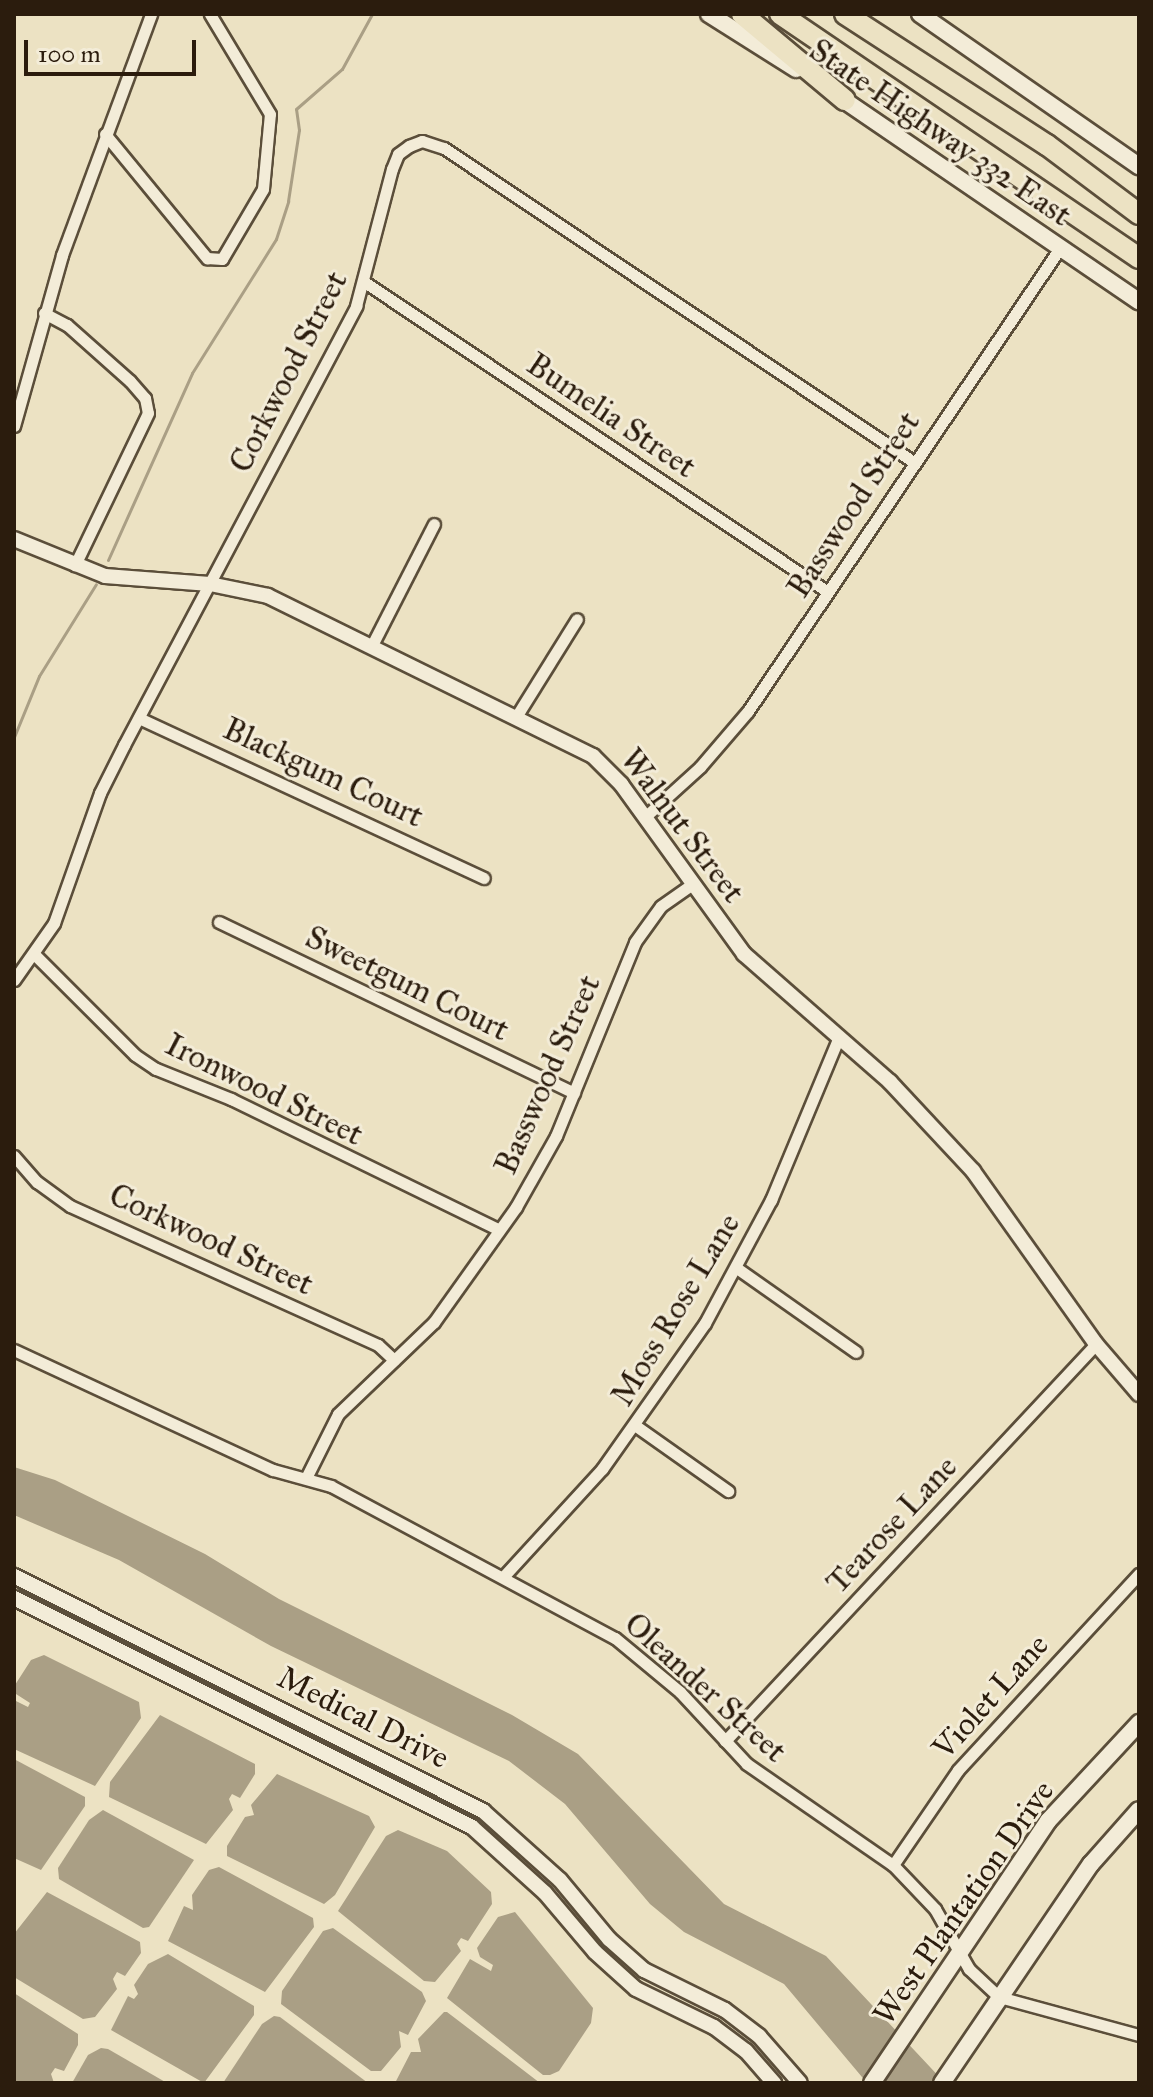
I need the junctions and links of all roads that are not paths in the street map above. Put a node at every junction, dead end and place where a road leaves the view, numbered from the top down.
1 (151, 14) edge
2 (210, 14) edge
3 (709, 14) edge
4 (742, 14) edge
5 (780, 14) edge
6 (845, 14) edge
7 (920, 14) edge
8 (845, 100) junction
9 (105, 134) junction
10 (1047, 145) junction
11 (1139, 166) edge
12 (1139, 196) edge
13 (1139, 214) edge
14 (1060, 248) junction
15 (1139, 258) edge
16 (366, 283) junction
17 (1139, 301) edge
18 (44, 313) junction
19 (14, 426) edge
20 (912, 461) junction
21 (434, 524) dead end
22 (14, 539) edge
23 (75, 565) junction
24 (210, 584) junction
25 (828, 592) junction
26 (577, 619) dead end
27 (371, 647) junction
28 (516, 717) junction
29 (139, 718) junction
30 (646, 816) junction
31 (484, 878) dead end
32 (691, 885) junction
33 (219, 922) dead end
34 (35, 955) junction
35 (14, 980) edge
36 (839, 1037) junction
37 (574, 1093) junction
38 (14, 1156) edge
39 (499, 1230) junction
40 (738, 1269) junction
41 (1096, 1344) junction
42 (14, 1350) edge
43 (856, 1352) dead end
44 (394, 1360) junction
45 (1139, 1394) edge
46 (636, 1426) junction
47 (307, 1476) junction
48 (728, 1491) dead end
49 (1139, 1574) edge
50 (14, 1576) edge
51 (503, 1577) junction
52 (14, 1598) edge
53 (1139, 1723) edge
54 (725, 1741) junction
55 (1139, 1810) edge
56 (893, 1865) junction
57 (961, 1954) junction
58 (644, 1970) junction
59 (636, 1989) junction
60 (999, 1997) junction
61 (1138, 2033) edge
62 (796, 2082) edge
63 (774, 2083) edge
64 (872, 2083) edge
65 (942, 2083) edge

1 - 9 street
2 - 9 street
3 - 8 main road, State Highway 332 East
4 - 8 highway
5 - 15 highway
6 - 10 highway
7 - 11 main road
8 - 14 main road, State Highway 332 East
9 - 18 street
10 - 12 highway
10 - 13 highway
14 - 17 main road, State Highway 332 East
14 - 20 street, Basswood Street
16 - 20 street, Corkwood Street
16 - 24 street, Corkwood Street
16 - 25 street, Bumelia Street
18 - 19 street
18 - 23 street
20 - 25 street, Basswood Street
21 - 27 street
22 - 23 street, Walnut Street
23 - 24 street, Walnut Street
24 - 27 street, Walnut Street
24 - 29 street, Corkwood Street
25 - 30 street, Basswood Street
26 - 28 street
27 - 28 street, Walnut Street
28 - 30 street, Walnut Street
29 - 31 street, Blackgum Court
29 - 34 street, Corkwood Street
30 - 32 street, Walnut Street
32 - 36 street, Walnut Street
32 - 37 street, Basswood Street
33 - 37 street, Sweetgum Court
34 - 35 street, Corkwood Street
34 - 39 street, Ironwood Street
36 - 40 street, Moss Rose Lane
36 - 41 street, Walnut Street
37 - 39 street, Basswood Street
38 - 44 street, Corkwood Street
39 - 44 street, Basswood Street
40 - 43 street
40 - 46 street, Moss Rose Lane
41 - 45 street, Walnut Street
41 - 54 street, Tearose Lane
42 - 47 street, Oleander Street
44 - 47 street, Basswood Street
46 - 48 street
46 - 51 street, Moss Rose Lane
47 - 51 street, Oleander Street
49 - 56 street, Violet Lane
50 - 58 street, Medical Drive
51 - 54 street, Oleander Street
52 - 59 street, Medical Drive
53 - 57 main road, West Plantation Drive
54 - 56 street, Oleander Street
55 - 60 main road
56 - 57 street, Oleander Street
57 - 60 street, Oleander Street
57 - 64 main road, West Plantation Drive
58 - 59 street
58 - 62 street, Medical Drive
59 - 63 street, Medical Drive
60 - 61 street
60 - 65 main road

